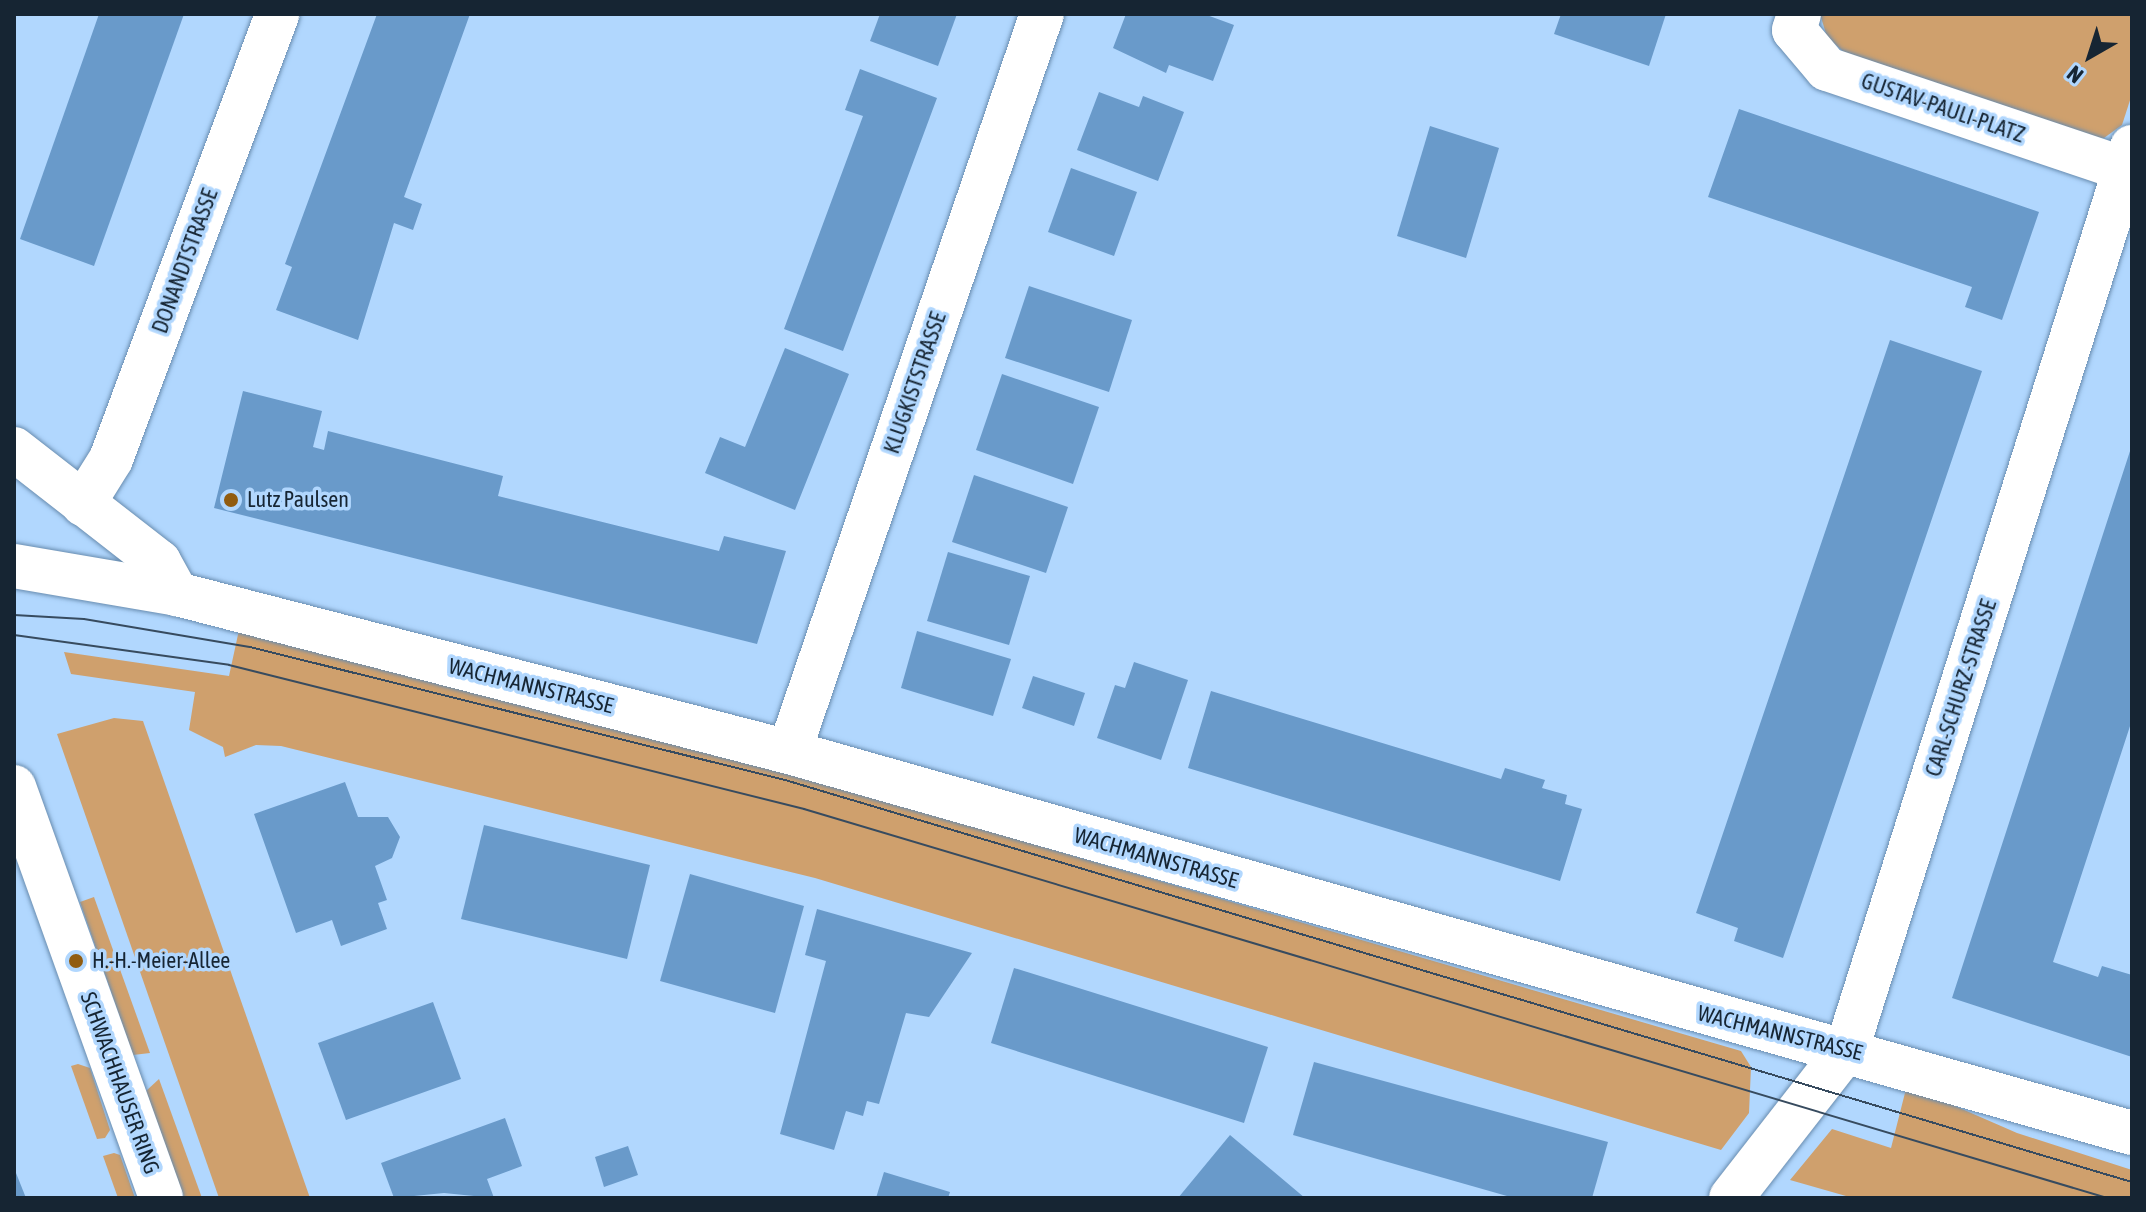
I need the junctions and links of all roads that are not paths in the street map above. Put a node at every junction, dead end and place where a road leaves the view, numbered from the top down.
1 (277, 14) edge
2 (1042, 14) edge
3 (1799, 14) edge
4 (2128, 158) edge
5 (14, 449) edge
6 (83, 504) junction
7 (14, 566) edge
8 (177, 594) junction
9 (789, 752) junction
10 (14, 787) edge
11 (1847, 1049) junction
12 (2132, 1133) edge
13 (161, 1198) edge
14 (1731, 1198) edge

1 - 6 street, DONANDTSTRASSE
2 - 9 street, KLUGKISTSTRASSE
3 - 4 street, GUSTAV-PAULI-PLATZ
4 - 11 street, CARL-SCHURZ-STRASSE
5 - 6 street
6 - 8 street
7 - 8 street, WACHMANNSTRASSE
8 - 9 street, WACHMANNSTRASSE
9 - 11 street, WACHMANNSTRASSE
10 - 13 street, SCHWACHHAUSER RING
11 - 12 street, WACHMANNSTRASSE
11 - 14 street, CARL-SCHURZ-STRASSE

